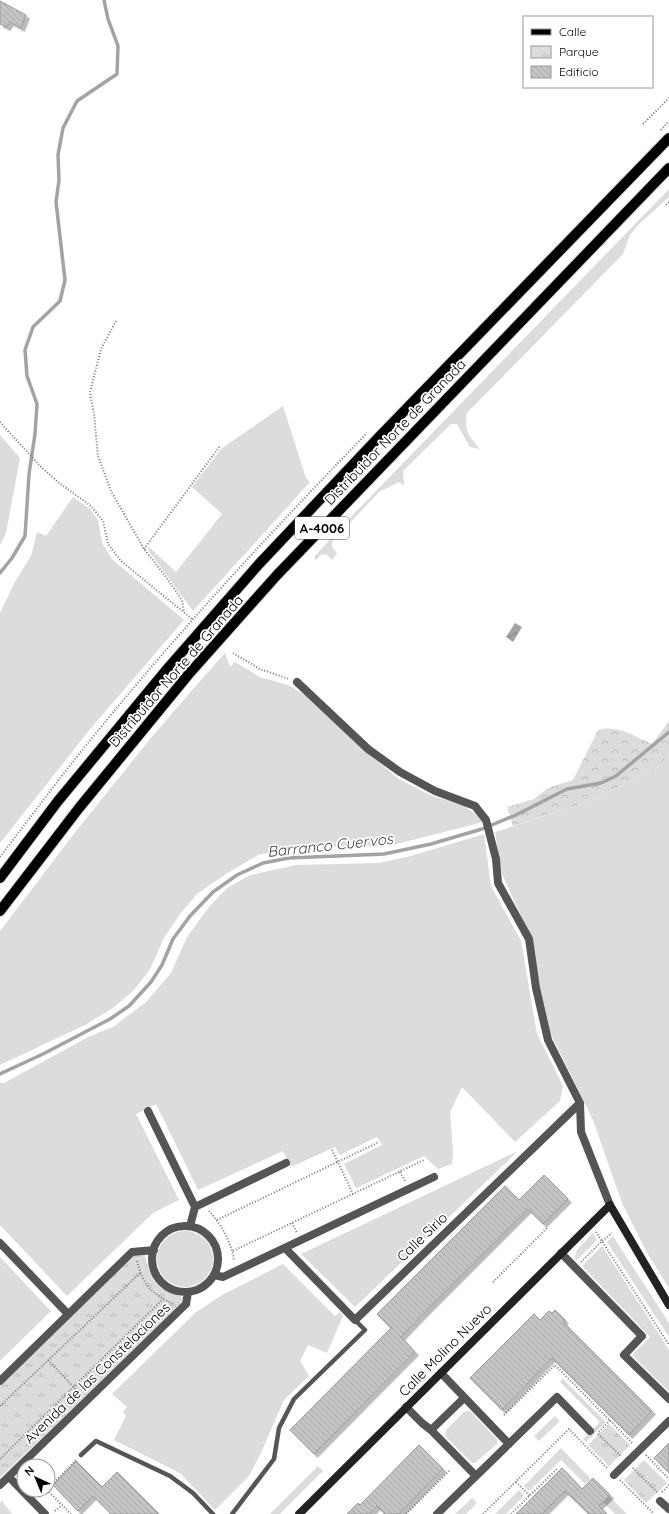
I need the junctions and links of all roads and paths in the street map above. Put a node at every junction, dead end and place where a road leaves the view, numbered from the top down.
1 (669, 98) edge
2 (643, 124) dead end
3 (669, 138) edge
4 (669, 168) edge
5 (669, 202) edge
6 (666, 205) dead end
7 (116, 321) dead end
8 (0, 422) edge
9 (220, 446) dead end
10 (144, 550) junction
11 (184, 612) junction
12 (192, 619) dead end
13 (233, 653) dead end
14 (298, 682) joint
15 (0, 878) edge
16 (0, 911) edge
17 (580, 1103) junction
18 (148, 1111) dead end
19 (379, 1142) dead end
20 (332, 1150) dead end
21 (424, 1160) dead end
22 (338, 1162) junction
23 (286, 1163) dead end
24 (400, 1172) junction
25 (434, 1177) dead end
26 (406, 1182) dead end
27 (354, 1194) junction
28 (610, 1205) junction
29 (195, 1207) junction
30 (209, 1211) dead end
31 (217, 1220) junction
32 (292, 1223) junction
33 (190, 1226) junction
34 (547, 1228) dead end
35 (595, 1231) dead end
36 (612, 1233) dead end
37 (298, 1234) dead end
38 (602, 1241) junction
39 (0, 1243) edge
40 (285, 1248) junction
41 (154, 1250) junction
42 (233, 1251) junction
43 (561, 1253) junction
44 (136, 1256) dead end
45 (234, 1264) dead end
46 (578, 1264) dead end
47 (140, 1273) junction
48 (214, 1275) junction
49 (493, 1282) dead end
50 (188, 1292) junction
51 (163, 1299) junction
52 (669, 1305) edge
53 (176, 1306) dead end
54 (68, 1314) junction
55 (355, 1320) junction
56 (669, 1345) edge
57 (48, 1360) junction
58 (441, 1372) junction
59 (0, 1381) edge
60 (73, 1387) junction
61 (84, 1397) dead end
62 (464, 1398) junction
63 (669, 1399) edge
64 (0, 1406) edge
65 (406, 1407) junction
66 (669, 1421) edge
67 (431, 1430) junction
68 (594, 1432) joint
69 (509, 1444) junction
70 (81, 1455) joint
71 (645, 1455) dead end
72 (622, 1457) dead end
73 (0, 1458) edge
74 (558, 1468) dead end
75 (632, 1468) dead end
76 (450, 1470) dead end
77 (614, 1475) junction
78 (476, 1476) junction
79 (9, 1477) junction
80 (669, 1479) edge
81 (56, 1482) edge
82 (516, 1482) junction
83 (0, 1485) edge
84 (530, 1496) junction
85 (55, 1498) edge
86 (660, 1498) joint
87 (62, 1505) junction
88 (669, 1509) edge
89 (55, 1511) dead end
90 (45, 1514) edge
91 (71, 1514) edge
92 (213, 1514) edge
93 (232, 1514) edge
94 (299, 1514) edge
95 (406, 1514) edge
96 (437, 1514) edge
97 (483, 1514) edge
98 (511, 1514) edge
99 (654, 1514) edge

1 - 2 path
3 - 15 main road, Distribuidor Norte de Granada / A-4006
4 - 16 main road, Distribuidor Norte de Granada / A-4006
5 - 6 path
7 - 10 path
8 - 11 path
9 - 10 path
10 - 11 path
11 - 12 path
13 - 14 path
14 - 17 street
17 - 28 street
17 - 55 street, Calle Sirio
18 - 29 street
19 - 22 path
20 - 22 path
21 - 24 path
22 - 27 path
22 - 31 path
23 - 29 street
24 - 26 path
24 - 27 path
25 - 40 street
27 - 32 path
28 - 43 street, Calle Molino Nuevo
28 - 52 street
29 - 33 street
30 - 31 path
31 - 42 path
32 - 37 path
32 - 42 path
33 - 41 street
33 - 48 street
34 - 49 path
35 - 38 path
36 - 38 path
38 - 46 path
38 - 56 path
39 - 54 street
40 - 48 street
40 - 55 street
41 - 50 street
41 - 54 street
42 - 45 path
43 - 58 street, Calle Molino Nuevo
43 - 63 street
44 - 47 path
47 - 51 path
47 - 57 path
48 - 50 street
50 - 79 street, Avenida de las Constelaciones
51 - 53 path
51 - 60 path
54 - 59 street
55 - 93 lane
57 - 60 path
57 - 64 path
58 - 62 street
58 - 65 street, Calle Molino Nuevo
60 - 61 path
60 - 73 path
62 - 67 street
62 - 69 street
65 - 67 street
65 - 94 street, Calle Molino Nuevo
66 - 77 street
67 - 78 street
68 - 69 street
68 - 72 path
69 - 78 street
70 - 81 path
70 - 92 lane
71 - 80 path
74 - 84 path
75 - 86 path
76 - 95 path
77 - 82 path
77 - 99 path
78 - 96 street
79 - 83 street, Avenida de las Constelaciones
79 - 90 street
82 - 84 path
82 - 97 path
84 - 98 path
85 - 87 path
86 - 88 street
87 - 89 path
87 - 91 path

